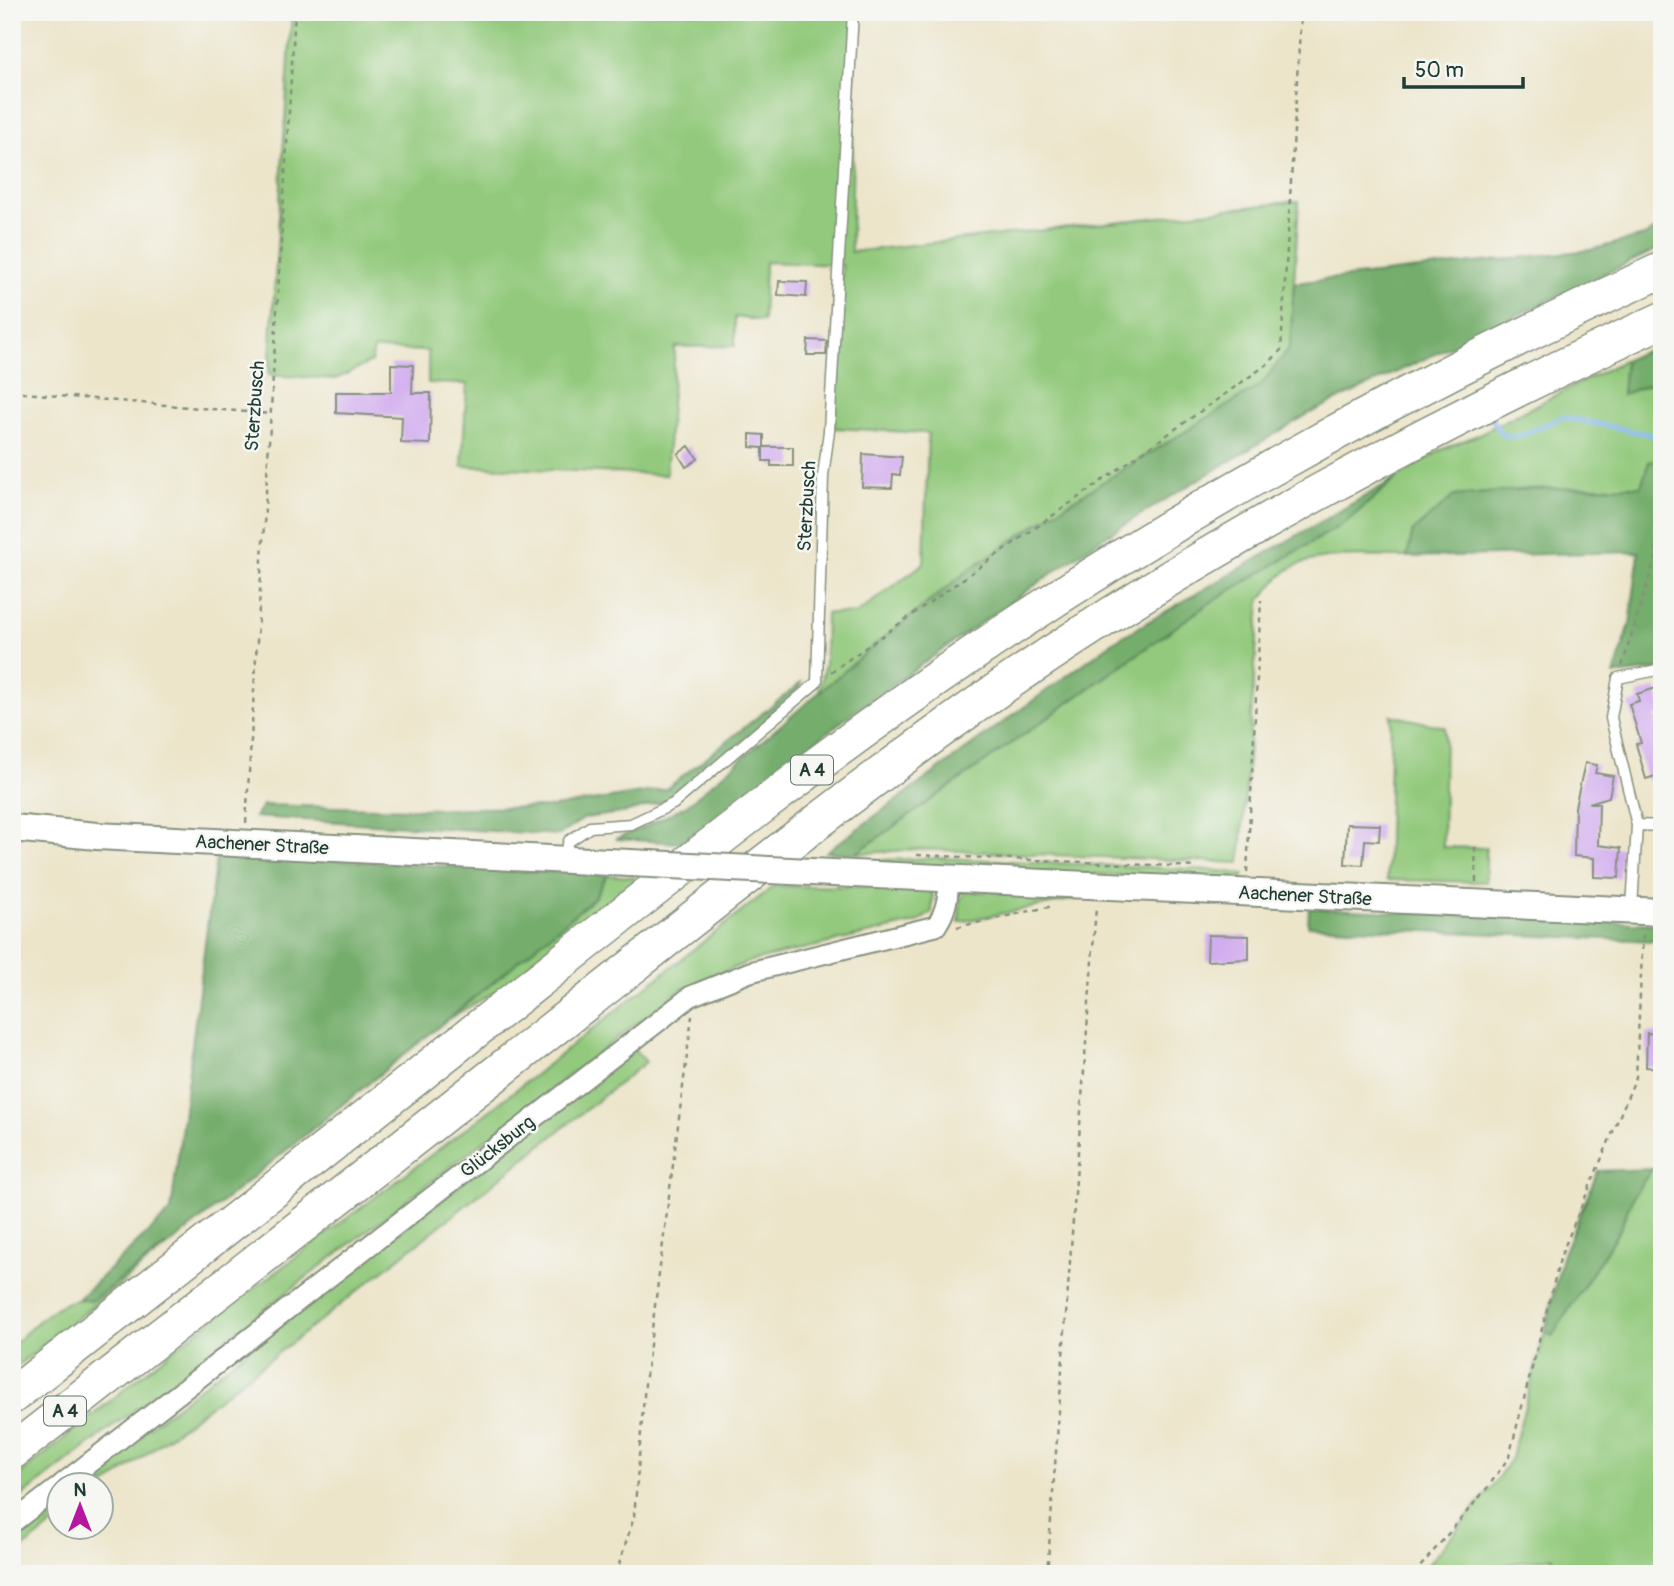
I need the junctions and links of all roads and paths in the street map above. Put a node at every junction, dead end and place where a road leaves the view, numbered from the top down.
1 (295, 12) edge
2 (853, 12) edge
3 (1301, 12) edge
4 (1662, 270) edge
5 (1662, 320) edge
6 (12, 392) edge
7 (271, 414) junction
8 (1662, 457) edge
9 (1261, 600) dead end
10 (1662, 669) edge
11 (1618, 678) junction
12 (817, 682) junction
13 (1637, 825) junction
14 (1662, 826) edge
15 (12, 828) edge
16 (245, 844) junction
17 (1475, 847) dead end
18 (562, 859) junction
19 (949, 878) junction
20 (1245, 892) junction
21 (1097, 902) dead end
22 (1476, 903) junction
23 (1061, 904) dead end
24 (1646, 911) edge
25 (936, 926) junction
26 (691, 996) junction
27 (12, 1396) edge
28 (12, 1452) edge
29 (80, 1470) edge
30 (46, 1497) edge
31 (12, 1523) edge
32 (616, 1574) edge
33 (1047, 1574) edge
34 (1414, 1574) edge

1 - 7 path, Sterzbusch
2 - 12 lane, Sterzbusch
3 - 12 path
4 - 27 highway, A 4
5 - 28 highway, A 4
6 - 7 path
7 - 16 path, Sterzbusch
8 - 11 path
9 - 20 path
10 - 11 lane
11 - 13 lane
12 - 18 lane
13 - 14 lane
13 - 24 lane
15 - 16 main road, Aachener Straße
16 - 18 main road, Aachener Straße
17 - 22 path
18 - 19 main road, Aachener Straße, bridge
19 - 20 main road, Aachener Straße
19 - 25 street
20 - 22 main road, Aachener Straße
21 - 33 path
22 - 24 main road, Aachener Straße
23 - 25 path
24 - 34 path
25 - 26 street, Glücksburg
26 - 29 street, Glücksburg
26 - 32 path
30 - 31 street, Glücksburg

